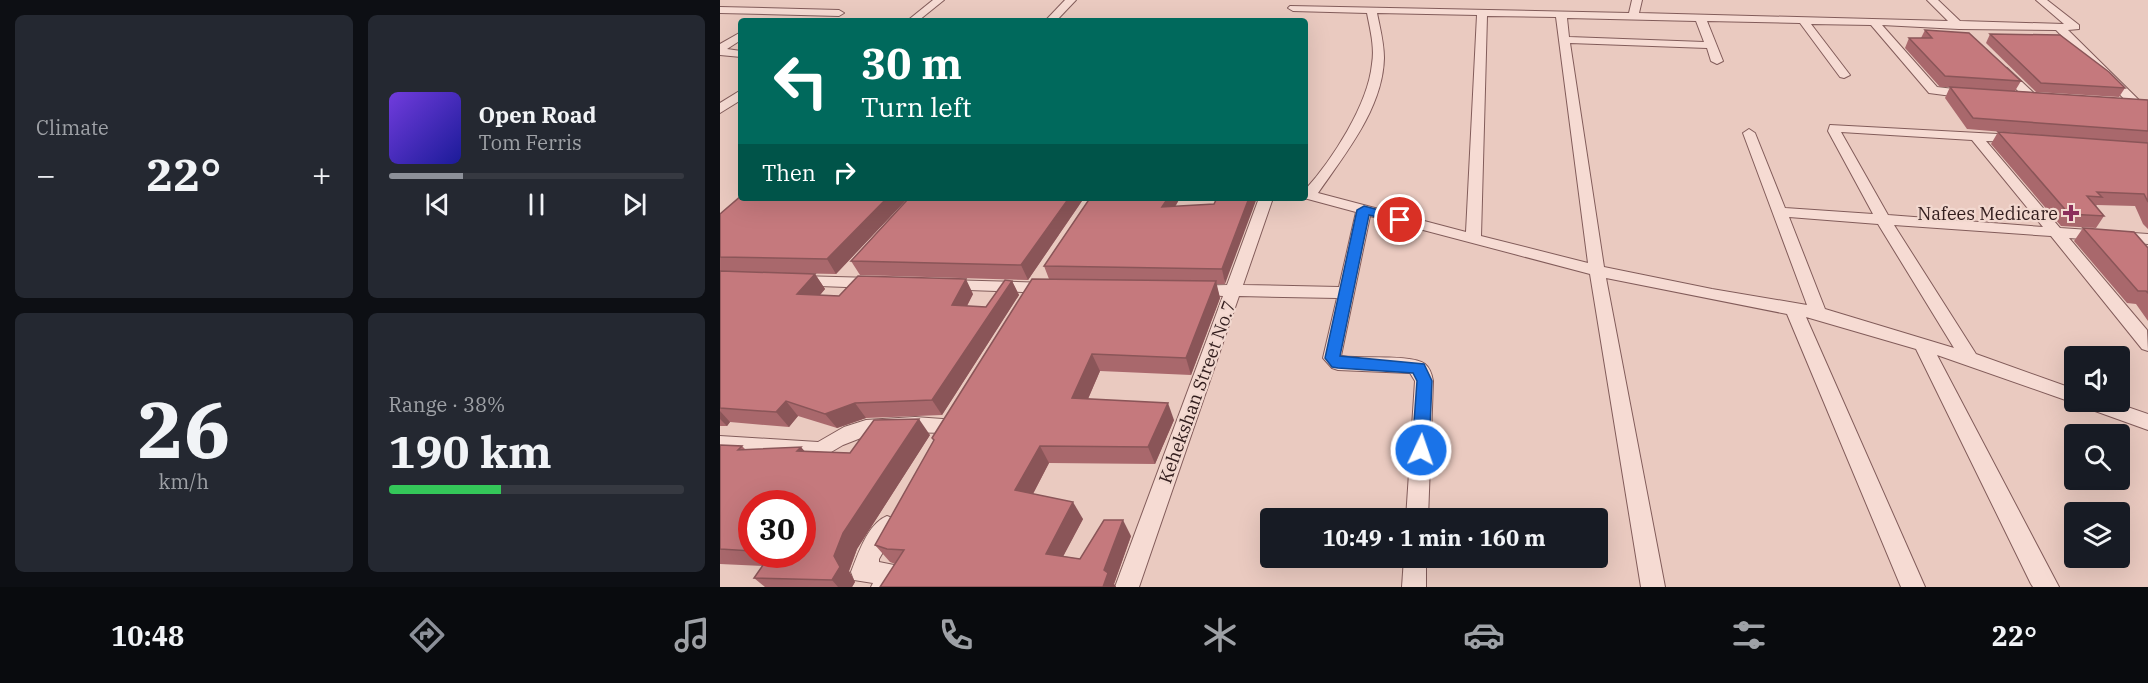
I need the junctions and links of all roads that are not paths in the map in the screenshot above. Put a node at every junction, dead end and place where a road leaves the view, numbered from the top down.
1 (796, 0) edge
2 (939, 0) edge
3 (1071, 0) edge
4 (1541, 0) edge
5 (1637, 0) edge
6 (1932, 0) edge
7 (2041, 0) edge
8 (1293, 8) dead end
9 (1371, 9) junction
10 (720, 10) edge
11 (778, 12) junction
12 (1482, 12) junction
13 (839, 13) dead end
14 (1542, 14) junction
15 (1561, 14) junction
16 (1633, 16) junction
17 (1700, 17) junction
18 (768, 18) edge
19 (916, 18) edge
20 (1053, 18) edge
21 (1803, 20) junction
22 (1873, 21) junction
23 (1956, 23) junction
24 (2059, 27) junction
25 (738, 37) edge
26 (1564, 40) junction
27 (1973, 40) edge
28 (1711, 45) junction
29 (720, 50) edge
30 (738, 53) edge
31 (1717, 61) dead end
32 (1998, 65) edge
33 (1844, 75) dead end
34 (1986, 95) edge
35 (738, 96) edge
36 (2009, 97) edge
37 (2116, 103) edge
38 (2142, 105) edge
39 (720, 109) edge
40 (2148, 116) edge
41 (1749, 133) dead end
42 (1975, 136) junction
43 (2032, 140) edge
44 (1308, 194) edge
45 (1308, 195) edge
46 (1265, 201) edge
47 (1364, 210) junction
48 (1781, 212) junction
49 (1882, 218) junction
50 (2055, 232) junction
51 (1473, 239) junction
52 (2148, 239) edge
53 (857, 265) edge
54 (1046, 270) edge
55 (1597, 271) junction
56 (786, 280) edge
57 (841, 282) junction
58 (886, 284) edge
59 (932, 285) edge
60 (1034, 288) junction
61 (1069, 289) edge
62 (1174, 290) edge
63 (1233, 291) junction
64 (1347, 293) junction
65 (1022, 308) edge
66 (1794, 309) junction
67 (1818, 313) junction
68 (1922, 344) junction
69 (2148, 345) edge
70 (1970, 359) junction
71 (2064, 392) edge
72 (962, 405) edge
73 (2120, 412) edge
74 (2148, 422) edge
75 (949, 425) junction
76 (720, 444) edge
77 (937, 445) edge
78 (899, 506) edge
79 (1418, 508) edge
80 (1415, 568) edge
81 (883, 587) edge
82 (1127, 587) edge
83 (1414, 587) edge
84 (1653, 587) edge
85 (1913, 587) edge
86 (2047, 587) edge

1 - 11 street
2 - 19 street
3 - 20 street
4 - 14 street
5 - 16 street
6 - 23 street
7 - 24 street
8 - 9 street
9 - 12 street
9 - 44 street
10 - 11 street
11 - 13 street
11 - 18 street
12 - 14 street
12 - 51 street
14 - 15 street
15 - 16 street
15 - 26 street
16 - 17 street
17 - 21 street
17 - 28 street
21 - 22 street
21 - 33 street
22 - 23 street
22 - 34 street
23 - 24 street
23 - 27 street
24 - 38 street
25 - 29 street
26 - 28 street
26 - 55 street
28 - 31 street
29 - 30 street
32 - 36 street
35 - 39 street
37 - 38 street
38 - 40 street
41 - 48 street
42 - 43 street
42 - 49 street
42 - 50 street
45 - 47 street
46 - 63 street, Kehekshan Street No.7
47 - 51 street
47 - 64 street
48 - 49 street
48 - 67 street
49 - 50 street
49 - 70 street
50 - 52 street
50 - 69 street
51 - 55 street
53 - 57 street
54 - 60 street
55 - 66 street
55 - 84 street
56 - 57 street
57 - 58 street
59 - 60 street
60 - 61 street
60 - 65 street
62 - 63 street
63 - 64 street
63 - 82 street, Kehekshan Street No.7
64 - 79 street
66 - 67 street
66 - 85 street
67 - 68 street
68 - 70 street
68 - 86 street
70 - 71 street
72 - 75 street
73 - 74 street
75 - 76 street
75 - 77 street
78 - 81 street
80 - 83 street

